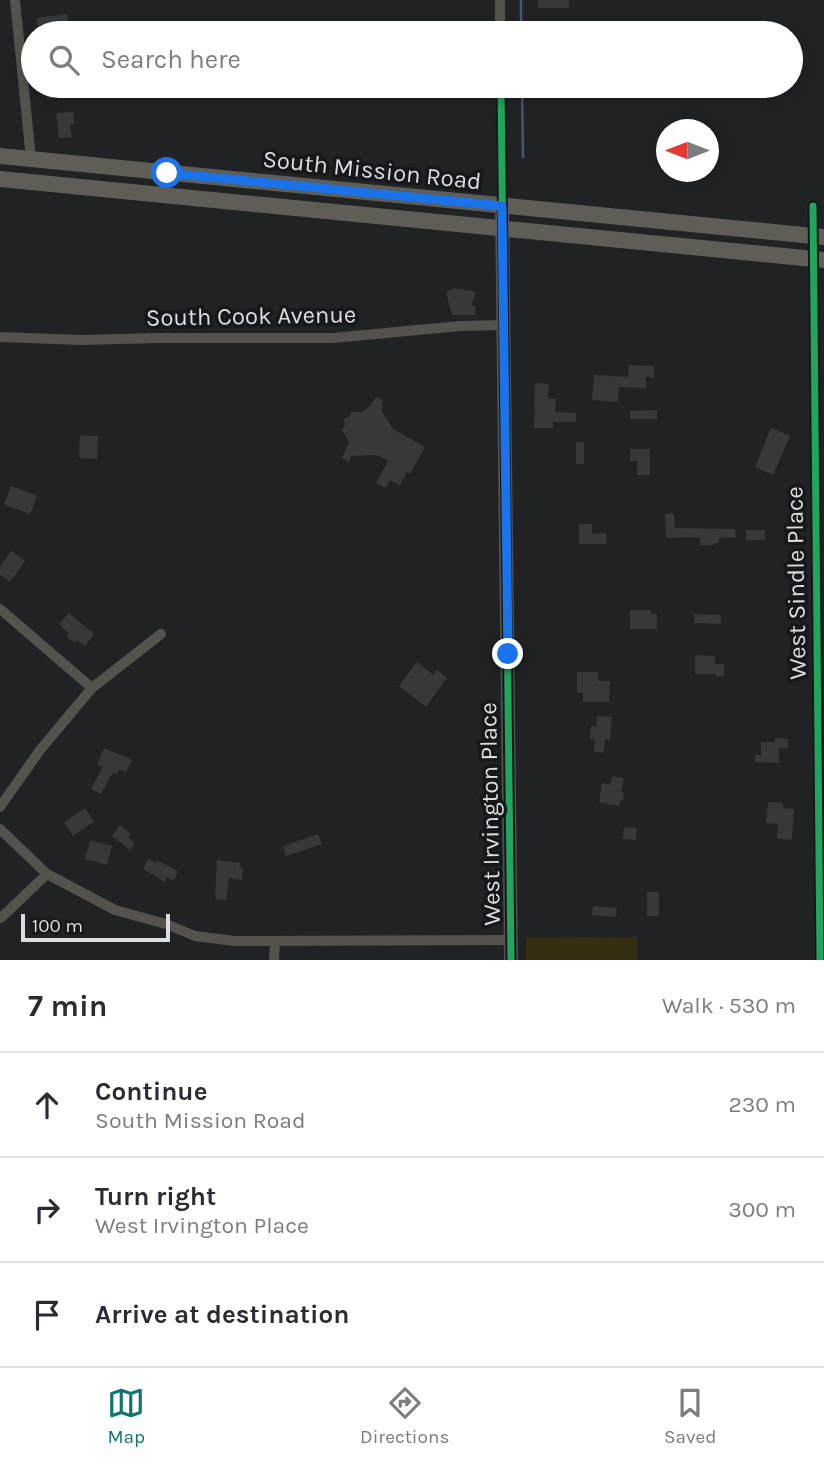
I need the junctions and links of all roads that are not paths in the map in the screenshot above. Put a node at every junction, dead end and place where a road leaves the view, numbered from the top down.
1 (15, 0) edge
2 (500, 0) edge
3 (500, 21) edge
4 (21, 60) edge
5 (25, 98) edge
6 (501, 98) edge
7 (0, 156) edge
8 (31, 159) junction
9 (167, 173) junction
10 (0, 179) edge
11 (162, 195) junction
12 (502, 206) junction
13 (813, 206) dead end
14 (502, 228) junction
15 (819, 236) edge
16 (818, 259) edge
17 (503, 325) junction
18 (0, 337) edge
19 (0, 609) edge
20 (161, 634) dead end
21 (92, 688) junction
22 (0, 807) edge
23 (0, 829) edge
24 (47, 874) junction
25 (1, 918) edge
26 (511, 940) junction
27 (275, 941) junction
28 (274, 960) edge
29 (511, 960) edge
30 (820, 960) edge

1 - 4 street
2 - 3 street
5 - 8 street
6 - 12 street
7 - 8 main road, South Mission Road
8 - 9 main road, South Mission Road
9 - 11 main road
9 - 12 main road, South Mission Road
10 - 11 main road, South Mission Road
11 - 14 main road, South Mission Road
12 - 14 street, West Irvington Place
12 - 15 main road, South Mission Road
13 - 15 street, West Sindle Place
14 - 16 main road, South Mission Road
14 - 17 street, West Irvington Place
15 - 16 street, West Sindle Place
16 - 30 street, West Sindle Place
17 - 18 street, South Cook Avenue
17 - 26 street, West Irvington Place
19 - 21 street
20 - 21 street
21 - 22 street
23 - 24 street
24 - 25 street
24 - 27 street
26 - 27 street
26 - 29 street, West Irvington Place
27 - 28 street

